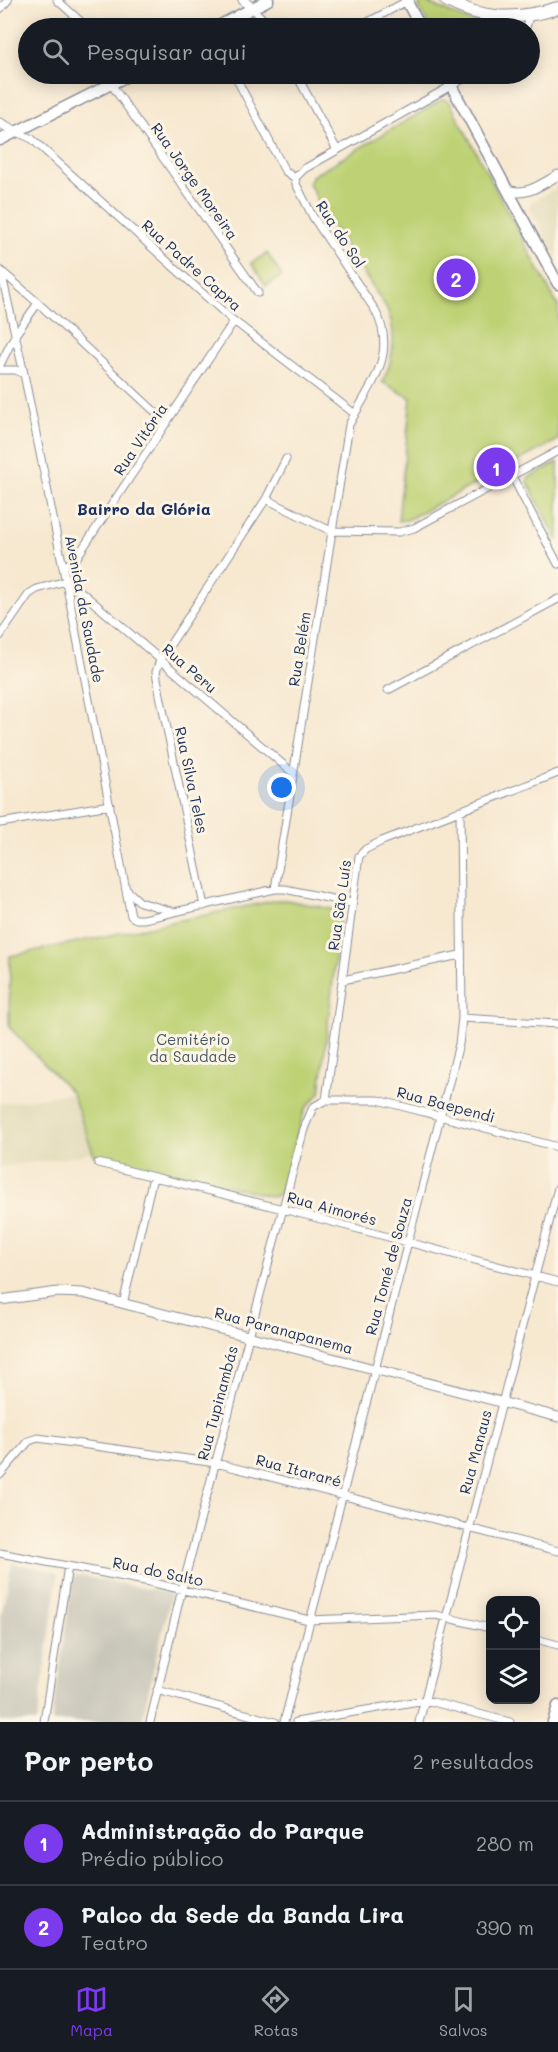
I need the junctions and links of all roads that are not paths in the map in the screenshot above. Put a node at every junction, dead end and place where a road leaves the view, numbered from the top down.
1 (8, 0) edge
2 (57, 0) edge
3 (243, 0) edge
4 (268, 0) edge
5 (407, 0) edge
6 (446, 0) edge
7 (554, 0) edge
8 (252, 8) junction
9 (558, 8) edge
10 (0, 9) edge
11 (77, 18) edge
12 (234, 18) edge
13 (262, 18) edge
14 (375, 18) edge
15 (417, 18) edge
16 (504, 18) edge
17 (536, 18) edge
18 (111, 84) joint
19 (239, 84) edge
20 (302, 84) edge
21 (452, 85) joint
22 (0, 123) edge
23 (17, 132) junction
24 (0, 140) edge
25 (337, 150) junction
26 (558, 175) edge
27 (295, 178) junction
28 (508, 190) junction
29 (527, 192) junction
30 (520, 214) junction
31 (0, 270) edge
32 (558, 285) edge
33 (258, 293) dead end
34 (38, 303) junction
35 (234, 321) junction
36 (15, 335) junction
37 (0, 365) edge
38 (0, 370) edge
39 (24, 374) junction
40 (355, 414) junction
41 (167, 423) junction
42 (558, 452) edge
43 (286, 459) dead end
44 (512, 476) junction
45 (266, 499) junction
46 (331, 531) junction
47 (558, 564) edge
48 (63, 567) junction
49 (67, 584) junction
50 (558, 599) edge
51 (0, 636) edge
52 (160, 660) junction
53 (388, 690) dead end
54 (293, 773) junction
55 (558, 773) edge
56 (110, 805) junction
57 (460, 810) junction
58 (0, 823) edge
59 (275, 889) junction
60 (128, 891) junction
61 (140, 902) junction
62 (351, 903) junction
63 (204, 906) junction
64 (130, 910) junction
65 (176, 912) junction
66 (460, 954) junction
67 (343, 980) junction
68 (462, 1018) junction
69 (558, 1024) edge
70 (326, 1100) junction
71 (441, 1116) junction
72 (558, 1147) edge
73 (98, 1163) dead end
74 (153, 1177) junction
75 (558, 1188) edge
76 (283, 1209) junction
77 (408, 1242) junction
78 (535, 1276) junction
79 (558, 1282) edge
80 (0, 1300) edge
81 (123, 1304) junction
82 (249, 1336) junction
83 (375, 1370) junction
84 (502, 1403) junction
85 (558, 1417) edge
86 (216, 1462) junction
87 (0, 1475) edge
88 (343, 1496) junction
89 (469, 1528) junction
90 (558, 1551) edge
91 (0, 1553) edge
92 (68, 1566) junction
93 (182, 1589) junction
94 (446, 1616) junction
95 (309, 1620) junction
96 (486, 1627) edge
97 (540, 1640) edge
98 (558, 1645) edge
99 (157, 1690) junction
100 (425, 1700) junction
101 (558, 1706) edge
102 (44, 1722) edge
103 (150, 1722) edge
104 (275, 1722) edge
105 (284, 1722) edge
106 (296, 1722) edge
107 (419, 1722) edge
108 (510, 1722) edge
109 (553, 1722) edge

1 - 10 street
2 - 11 street
3 - 8 street
4 - 8 main road
5 - 14 street
5 - 15 main road
6 - 16 highway
7 - 9 street
8 - 12 main road
8 - 13 street
9 - 17 highway
18 - 23 main road
18 - 33 street, Rua Jorge Moreira
19 - 27 street, Rua do Sol
20 - 25 street
21 - 25 street
21 - 28 main road
22 - 23 street
23 - 24 main road
23 - 35 street, Rua Padre Capra
25 - 27 street
26 - 29 street
27 - 40 street, Rua do Sol
28 - 29 street
28 - 30 main road
29 - 30 street
30 - 32 main road
31 - 34 street
31 - 36 street, Avenida da Saudade
34 - 36 street
34 - 41 street
35 - 40 street, Rua Padre Capra
35 - 41 street, Rua Vitória
36 - 37 street
36 - 39 street, Avenida da Saudade
38 - 39 street
39 - 48 street, Avenida da Saudade
40 - 46 street, Rua Belém
41 - 48 street, Rua Vitória
42 - 44 street
43 - 45 street
44 - 46 street
44 - 47 street
45 - 46 street
45 - 52 street
46 - 54 street, Rua Belém
48 - 49 street, Avenida da Saudade
49 - 51 street
49 - 52 street, Rua Peru
49 - 56 street, Avenida da Saudade
50 - 53 street
52 - 54 street, Rua Peru
52 - 63 street, Rua Silva Teles
54 - 59 street, Rua Belém
55 - 57 street, Rua São Luís
56 - 58 street
56 - 60 street, Avenida da Saudade
57 - 62 street, Rua São Luís
57 - 66 street, Rua Tomé de Souza
59 - 62 street
59 - 63 street
60 - 61 street
60 - 64 street, Avenida da Saudade
61 - 64 street
61 - 65 street
62 - 67 street, Rua São Luís
63 - 65 street
64 - 65 street, Avenida da Saudade
66 - 67 street
66 - 68 street, Rua Tomé de Souza
67 - 70 street, Rua São Luís
68 - 69 street
68 - 71 street, Rua Tomé de Souza
70 - 71 street, Rua Baependi
70 - 76 street, Rua Tupinambás
71 - 72 street, Rua Baependi
71 - 77 street, Rua Tomé de Souza
73 - 74 street, Rua Aimorés
74 - 76 street, Rua Aimorés
74 - 81 street
75 - 78 street, Rua Manaus
76 - 77 street, Rua Aimorés
76 - 82 street, Rua Tupinambás
77 - 78 street, Rua Aimorés
77 - 83 street, Rua Tomé de Souza
78 - 79 street, Rua Aimorés
78 - 84 street, Rua Manaus
80 - 81 street, Rua Paranapanema
81 - 82 street, Rua Paranapanema
82 - 83 street, Rua Paranapanema
82 - 86 street, Rua Tupinambás
83 - 84 street, Rua Paranapanema
83 - 88 street, Rua Tomé de Souza
84 - 85 street, Rua Paranapanema
84 - 89 street, Rua Manaus
86 - 87 street, Rua Itararé
86 - 88 street, Rua Itararé
86 - 93 street, Rua Tupinambás
88 - 89 street, Rua Itararé
88 - 95 street, Rua Tomé de Souza
89 - 90 street, Rua Itararé
89 - 94 street, Rua Manaus
91 - 92 street, Rua do Salto
92 - 93 street, Rua do Salto
92 - 102 street
93 - 95 street, Rua do Salto
93 - 99 street, Rua Tupinambás
94 - 95 street, Rua do Salto
94 - 96 street, Rua do Salto
94 - 100 street, Rua Manaus
95 - 105 street, Rua Tomé de Souza
97 - 98 street
99 - 103 street, Rua Tupinambás
99 - 104 street
100 - 106 street
100 - 107 street, Rua Manaus
100 - 108 street
101 - 109 main road

